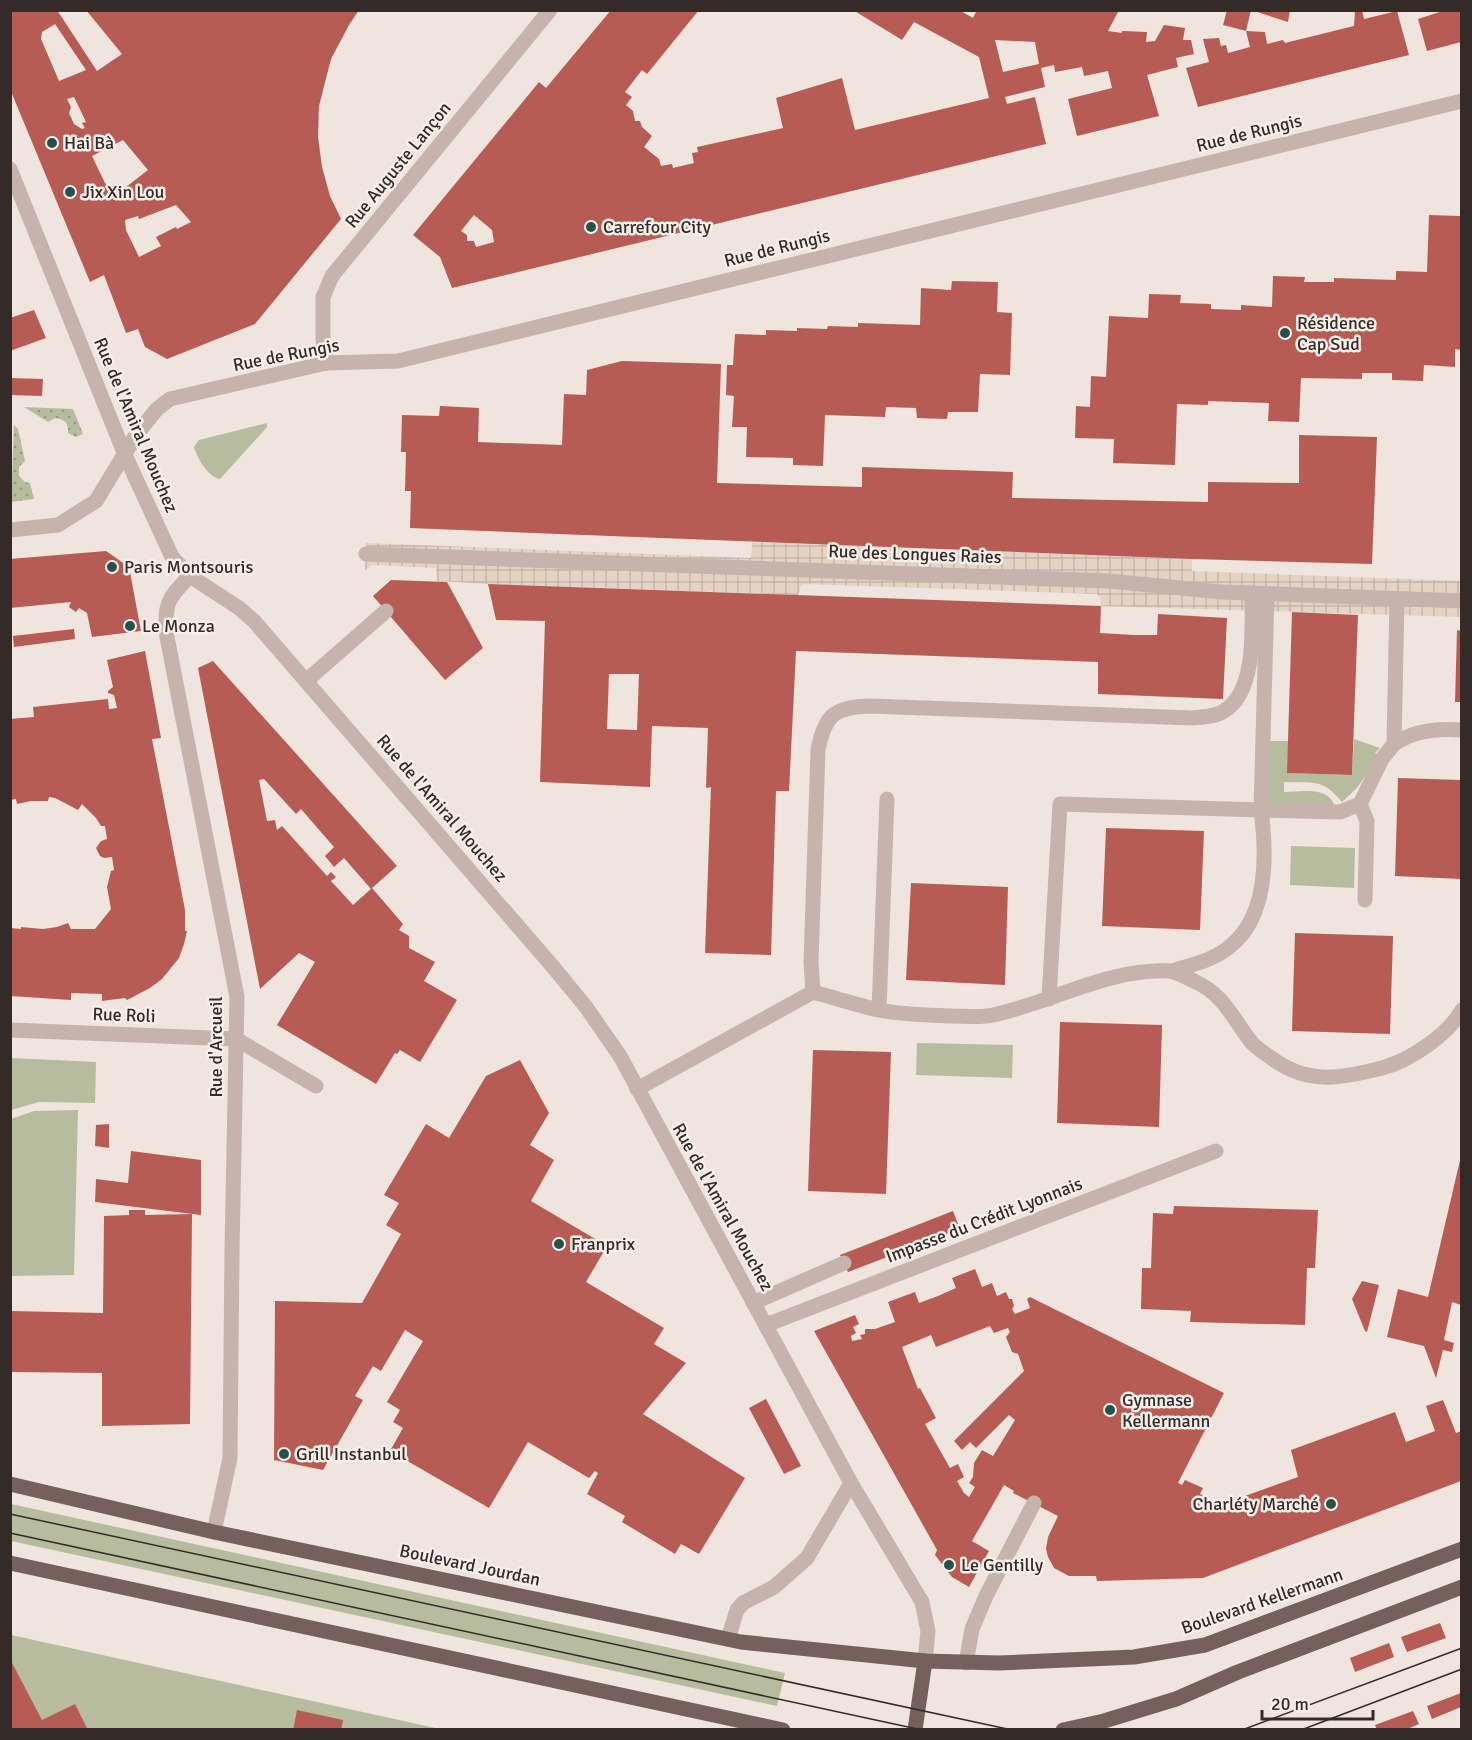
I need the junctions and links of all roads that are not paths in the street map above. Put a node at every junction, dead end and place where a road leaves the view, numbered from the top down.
1 (550, 10) edge
2 (1461, 101) edge
3 (10, 169) edge
4 (326, 363) junction
5 (125, 455) junction
6 (10, 530) edge
7 (366, 554) dead end
8 (190, 576) junction
9 (1260, 593) junction
10 (1397, 599) junction
11 (1461, 601) edge
12 (386, 611) dead end
13 (306, 681) junction
14 (1461, 730) edge
15 (1394, 744) junction
16 (887, 799) dead end
17 (1360, 804) junction
18 (1261, 810) junction
19 (1365, 900) dead end
20 (1172, 971) junction
21 (813, 992) junction
22 (1049, 999) junction
23 (879, 1010) junction
24 (1461, 1010) edge
25 (10, 1030) edge
26 (236, 1039) junction
27 (316, 1086) dead end
28 (637, 1089) junction
29 (1216, 1151) dead end
30 (844, 1263) dead end
31 (753, 1303) junction
32 (766, 1325) junction
33 (851, 1483) junction
34 (10, 1484) edge
35 (1034, 1503) dead end
36 (214, 1532) junction
37 (1461, 1549) edge
38 (10, 1563) edge
39 (1461, 1587) edge
40 (728, 1639) junction
41 (925, 1661) junction
42 (966, 1663) junction
43 (783, 1730) edge
44 (915, 1730) edge
45 (1063, 1730) edge

1 - 4 street, Rue Auguste Lançon
2 - 4 street, Rue de Rungis
3 - 5 street, Rue de l'Amiral Mouchez
4 - 5 street, Rue de Rungis
5 - 6 street, Rue de Rungis
5 - 8 street, Rue de l'Amiral Mouchez
7 - 9 street, Rue des Longues Raies
8 - 13 street, Rue de l'Amiral Mouchez
8 - 26 street, Rue d'Arcueil
9 - 10 street, Rue des Longues Raies
9 - 18 street
9 - 21 street
10 - 11 street, Rue des Longues Raies
10 - 15 street
12 - 13 street
13 - 28 street, Rue de l'Amiral Mouchez
14 - 15 street
15 - 17 street
16 - 23 street
17 - 18 street
17 - 19 street
18 - 20 street
18 - 22 street
20 - 22 street
20 - 24 street
21 - 23 street
21 - 28 street
22 - 23 street
25 - 26 street, Rue Roli
26 - 27 street
26 - 36 street, Rue d'Arcueil
28 - 31 street, Rue de l'Amiral Mouchez
29 - 32 street, Impasse du Crédit Lyonnais
30 - 31 street
31 - 32 street, Rue de l'Amiral Mouchez
32 - 33 street, Rue de l'Amiral Mouchez
33 - 40 street
33 - 41 street, Rue de l'Amiral Mouchez
34 - 36 main road, Boulevard Jourdan
35 - 42 street
36 - 40 main road, Boulevard Jourdan
37 - 42 main road, Boulevard Kellermann
38 - 43 main road
39 - 45 main road
40 - 41 main road, Boulevard Jourdan
41 - 42 main road, Boulevard Kellermann
41 - 44 main road

